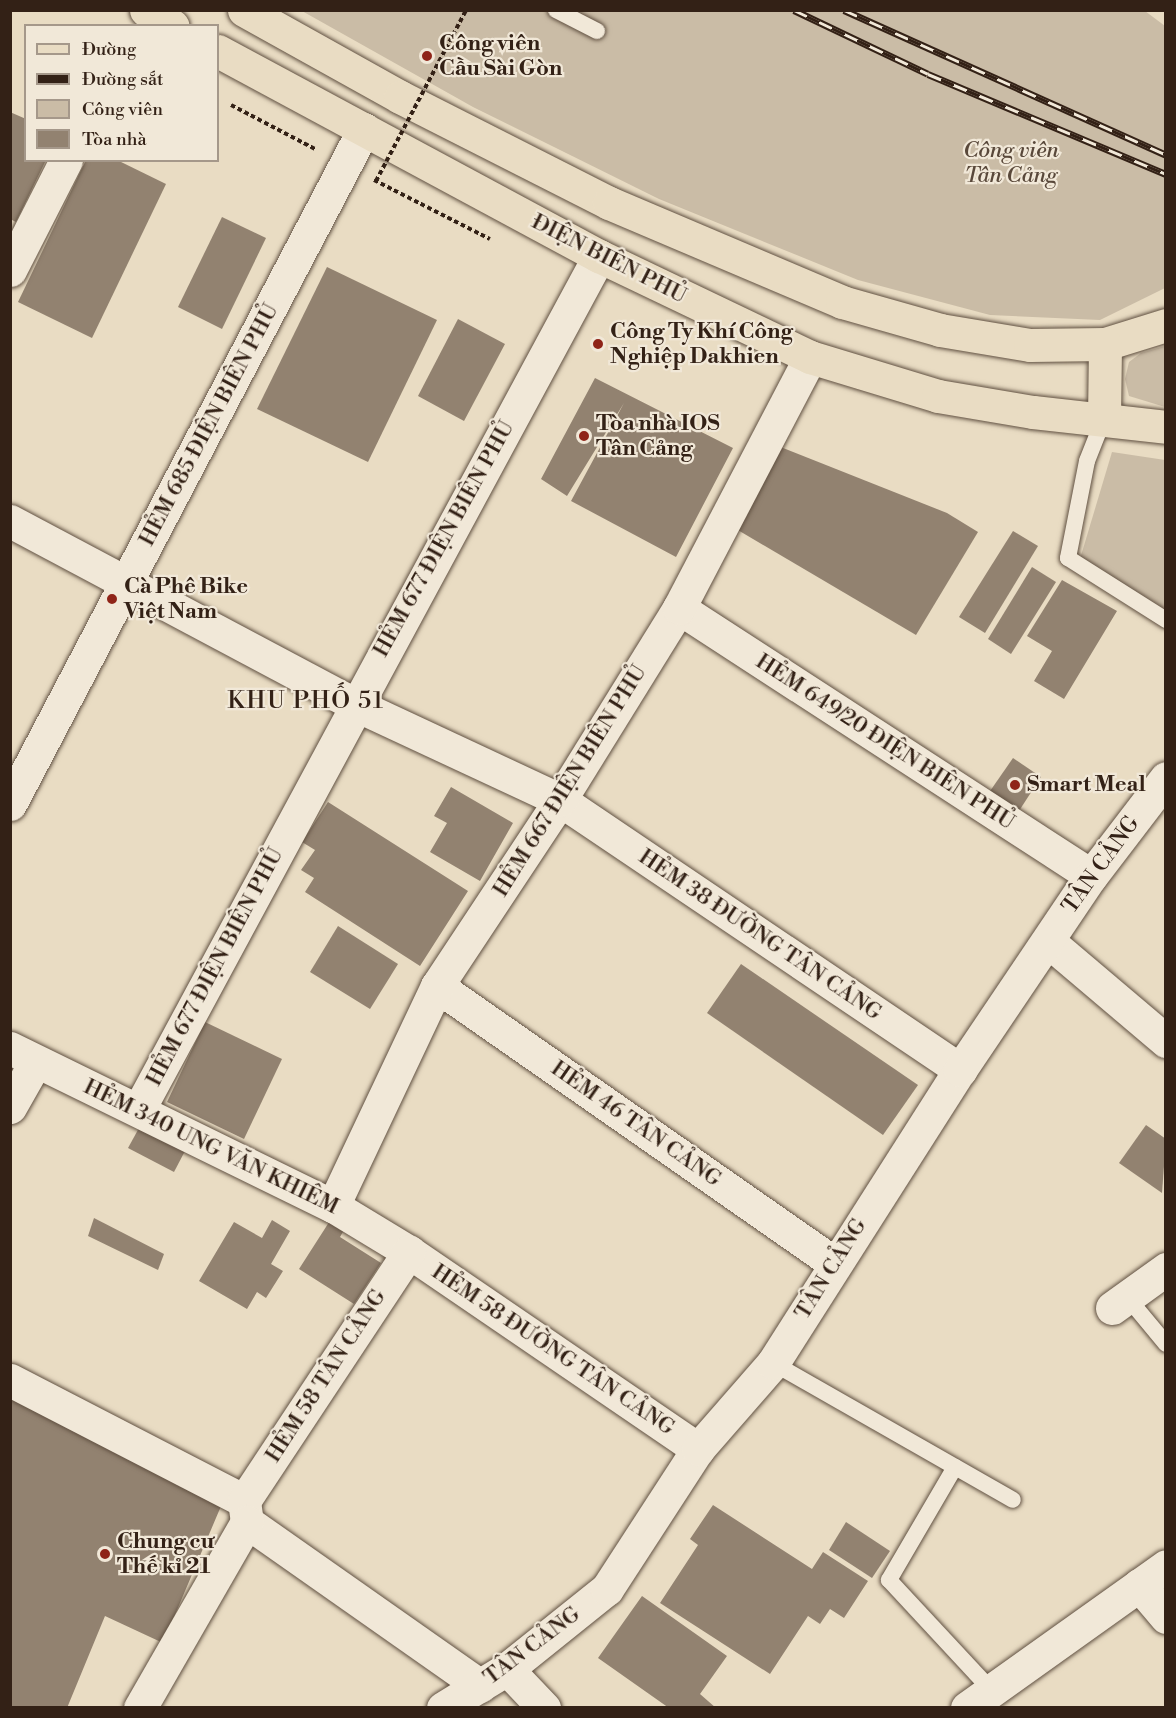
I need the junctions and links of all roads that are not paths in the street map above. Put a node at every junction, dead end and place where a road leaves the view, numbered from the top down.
1 (141, 10) edge
2 (146, 10) edge
3 (556, 10) edge
4 (251, 12) edge
5 (135, 24) edge
6 (170, 24) edge
7 (597, 31) dead end
8 (219, 52) edge
9 (364, 129) junction
10 (65, 162) edge
11 (599, 256) junction
12 (10, 270) edge
13 (1166, 325) edge
14 (1105, 344) junction
15 (810, 357) junction
16 (1104, 418) junction
17 (1166, 427) edge
18 (10, 520) edge
19 (127, 584) junction
20 (679, 608) junction
21 (1166, 620) edge
22 (354, 704) junction
23 (1166, 778) edge
24 (14, 789) edge
25 (560, 800) junction
26 (1091, 876) junction
27 (1048, 941) junction
28 (437, 986) junction
29 (1166, 1041) edge
30 (22, 1055) edge
31 (960, 1070) junction
32 (10, 1107) edge
33 (139, 1109) junction
34 (333, 1206) junction
35 (409, 1252) junction
36 (834, 1263) junction
37 (1166, 1269) edge
38 (1119, 1303) joint
39 (1166, 1344) edge
40 (773, 1363) junction
41 (10, 1380) edge
42 (698, 1449) junction
43 (955, 1467) junction
44 (1013, 1500) dead end
45 (246, 1512) junction
46 (1166, 1566) edge
47 (1139, 1585) junction
48 (1166, 1617) edge
49 (494, 1677) junction
50 (988, 1702) edge
51 (140, 1707) edge
52 (443, 1707) edge
53 (544, 1707) edge

1 - 5 street
2 - 6 main road
3 - 7 lane
4 - 14 main road
8 - 9 main road, ĐIỆN BIÊN PHỦ
9 - 11 main road, ĐIỆN BIÊN PHỦ
9 - 19 street, HẺM 685 ĐIỆN BIÊN PHỦ
10 - 12 street
11 - 15 main road, ĐIỆN BIÊN PHỦ
11 - 22 street, HẺM 677 ĐIỆN BIÊN PHỦ
13 - 14 main road
14 - 16 main road
15 - 16 main road, ĐIỆN BIÊN PHỦ
15 - 20 street, HẺM 667 ĐIỆN BIÊN PHỦ
16 - 17 main road, ĐIỆN BIÊN PHỦ
16 - 21 lane
18 - 19 street, HẺM 38 ĐƯỜNG TÂN CẢNG
19 - 22 street, HẺM 38 ĐƯỜNG TÂN CẢNG
19 - 24 street, HẺM 685 ĐIỆN BIÊN PHỦ
20 - 25 street, HẺM 667 ĐIỆN BIÊN PHỦ
20 - 26 street, HẺM 649/20 ĐIỆN BIÊN PHỦ
22 - 25 street, HẺM 38 ĐƯỜNG TÂN CẢNG
22 - 33 street, HẺM 677 ĐIỆN BIÊN PHỦ
23 - 26 street, TÂN CẢNG
25 - 28 street, HẺM 667 ĐIỆN BIÊN PHỦ
25 - 31 street, HẺM 38 ĐƯỜNG TÂN CẢNG
26 - 27 street, TÂN CẢNG
27 - 29 street
27 - 31 street, TÂN CẢNG
28 - 34 street, HẺM 667 ĐIỆN BIÊN PHỦ
28 - 36 street, HẺM 46 TÂN CẢNG
30 - 32 street
30 - 33 street, HẺM 340 UNG VĂN KHIÊM
31 - 36 street, TÂN CẢNG
33 - 34 street, HẺM 340 UNG VĂN KHIÊM
34 - 35 street, HẺM 340 UNG VĂN KHIÊM
35 - 42 street, HẺM 58 ĐƯỜNG TÂN CẢNG
35 - 45 street, HẺM 58 TÂN CẢNG
36 - 40 street, TÂN CẢNG
37 - 38 street
38 - 39 lane
40 - 42 street, TÂN CẢNG
40 - 43 lane
41 - 45 street
42 - 49 street, TÂN CẢNG
43 - 44 lane
43 - 50 lane
45 - 49 street
45 - 51 street
46 - 47 street
47 - 48 street
47 - 50 street
49 - 52 street, TÂN CẢNG
49 - 53 street

